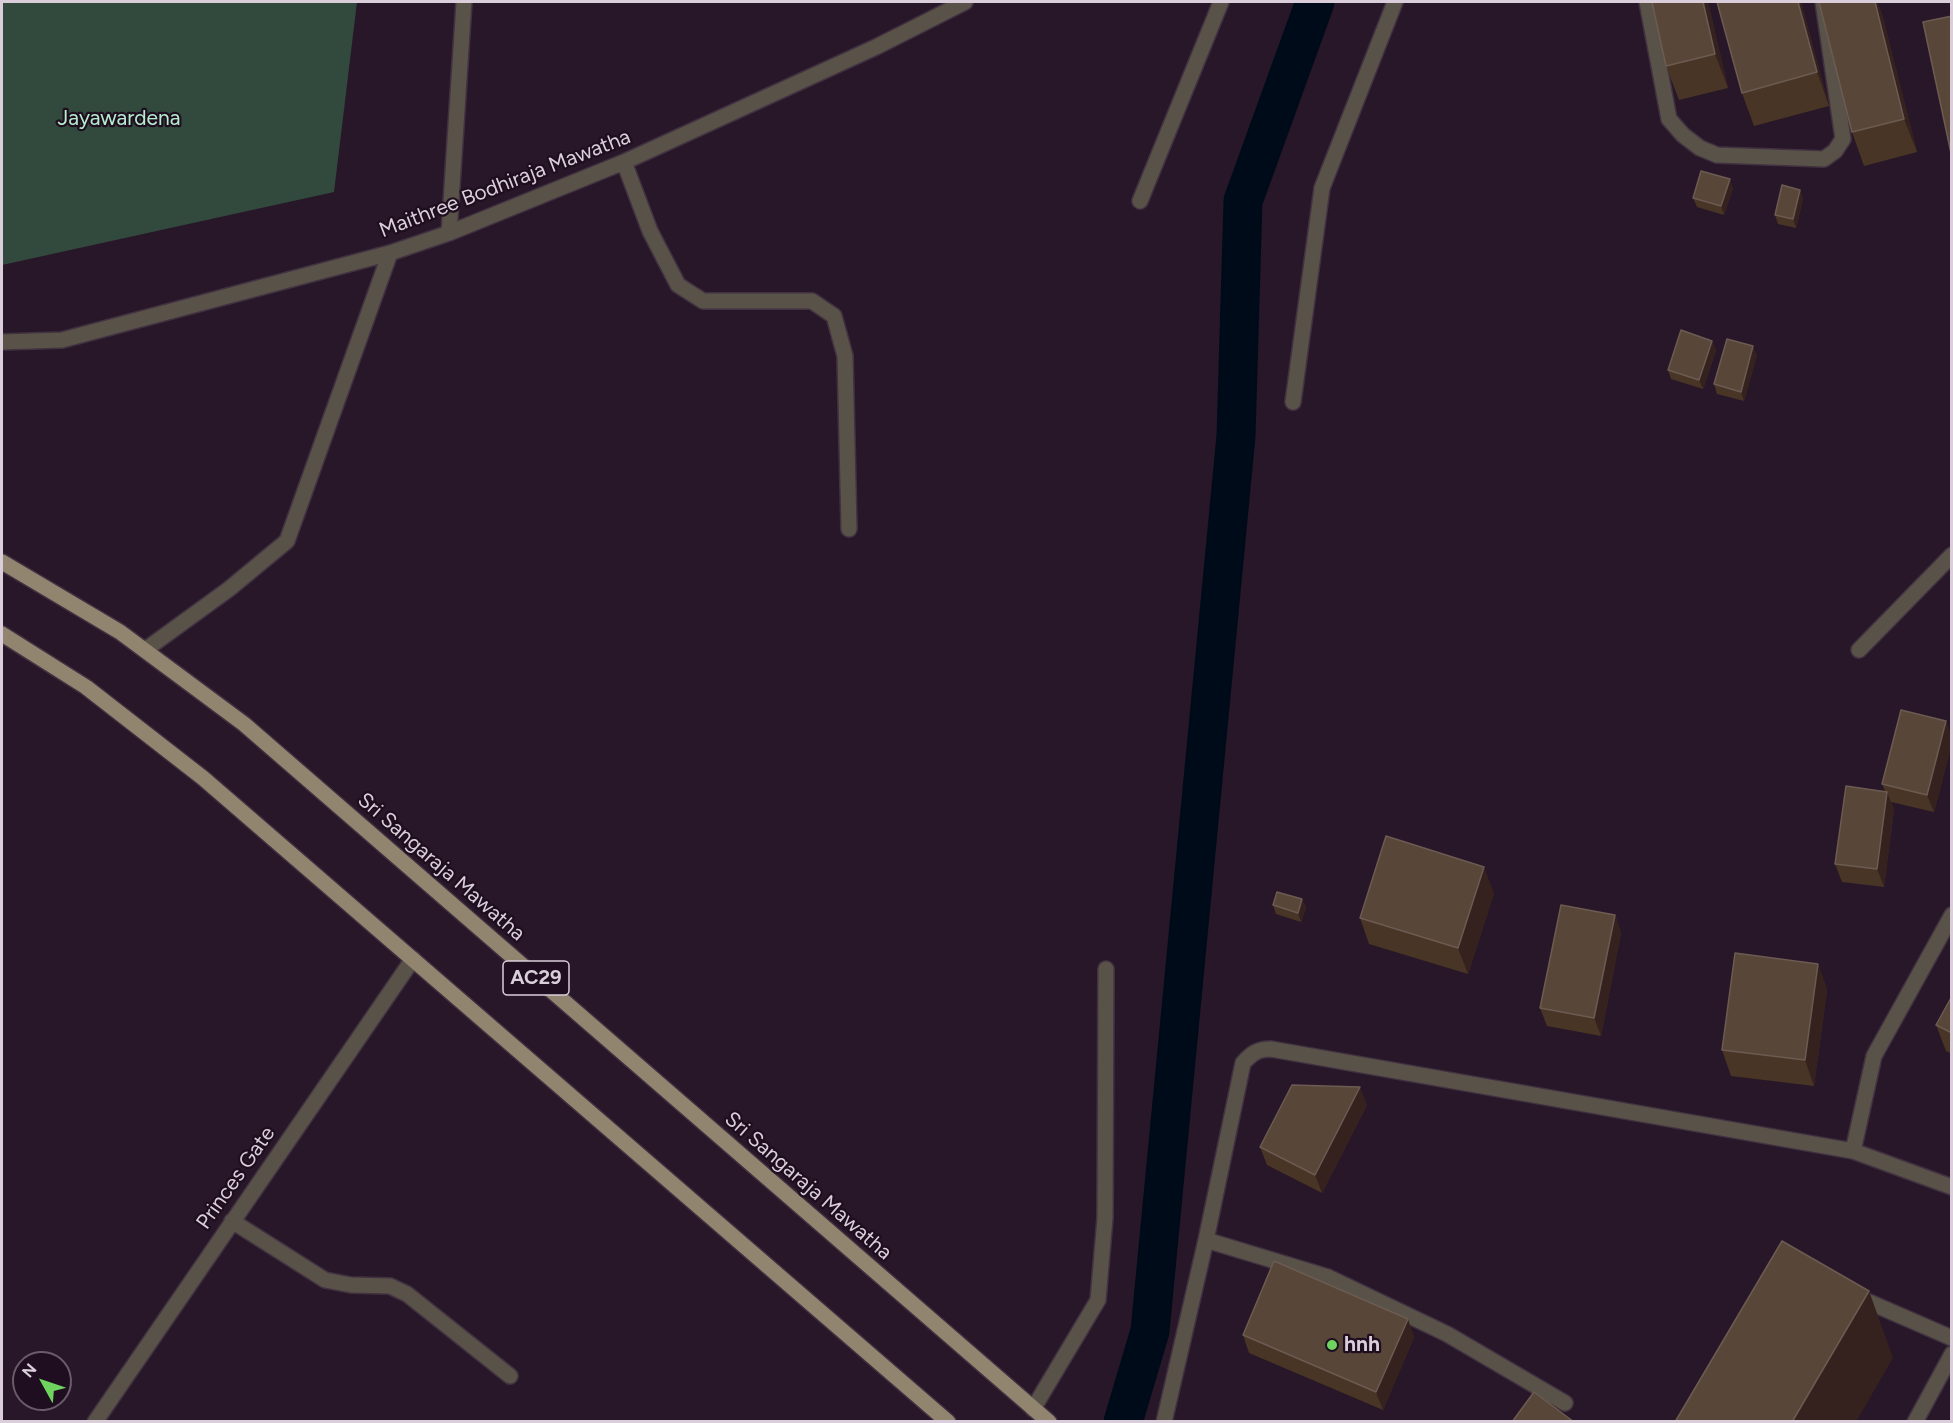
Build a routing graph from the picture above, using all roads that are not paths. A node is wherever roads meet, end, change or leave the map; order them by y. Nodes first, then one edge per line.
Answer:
1 (464, 2) edge
2 (965, 2) edge
3 (1221, 2) edge
4 (1395, 2) edge
5 (1647, 2) edge
6 (1823, 2) edge
7 (624, 162) junction
8 (1140, 201) dead end
9 (449, 233) junction
10 (390, 253) junction
11 (2, 342) edge
12 (1293, 402) dead end
13 (849, 529) dead end
14 (1952, 555) edge
15 (2, 562) edge
16 (2, 634) edge
17 (145, 650) junction
18 (1859, 650) dead end
19 (1952, 915) edge
20 (412, 959) junction
21 (1106, 969) dead end
22 (1853, 1151) junction
23 (1952, 1187) edge
24 (232, 1221) junction
25 (1206, 1240) junction
26 (1836, 1288) edge
27 (1952, 1338) edge
28 (1952, 1353) edge
29 (510, 1376) dead end
30 (1565, 1403) dead end
31 (1033, 1409) junction
32 (95, 1422) edge
33 (948, 1422) edge
34 (1049, 1422) edge
35 (1164, 1422) edge
36 (1915, 1422) edge

1 - 9 street
2 - 7 street, Maithree Bodhiraja Mawatha
3 - 8 street
4 - 12 street
5 - 6 street
7 - 9 street, Maithree Bodhiraja Mawatha
7 - 13 street
9 - 10 street, Maithree Bodhiraja Mawatha
10 - 11 street, Maithree Bodhiraja Mawatha
10 - 17 street
14 - 18 street
15 - 17 main road, Sri Sangaraja Mawatha / AC29
16 - 20 main road
17 - 31 main road, Sri Sangaraja Mawatha / AC29
19 - 22 street
20 - 24 street, Princes Gate
20 - 33 main road
21 - 31 street
22 - 23 street
22 - 25 street
24 - 29 street
24 - 32 street, Princes Gate
25 - 30 street
25 - 35 street
26 - 27 street
28 - 36 street
31 - 34 main road, Sri Sangaraja Mawatha / AC29

